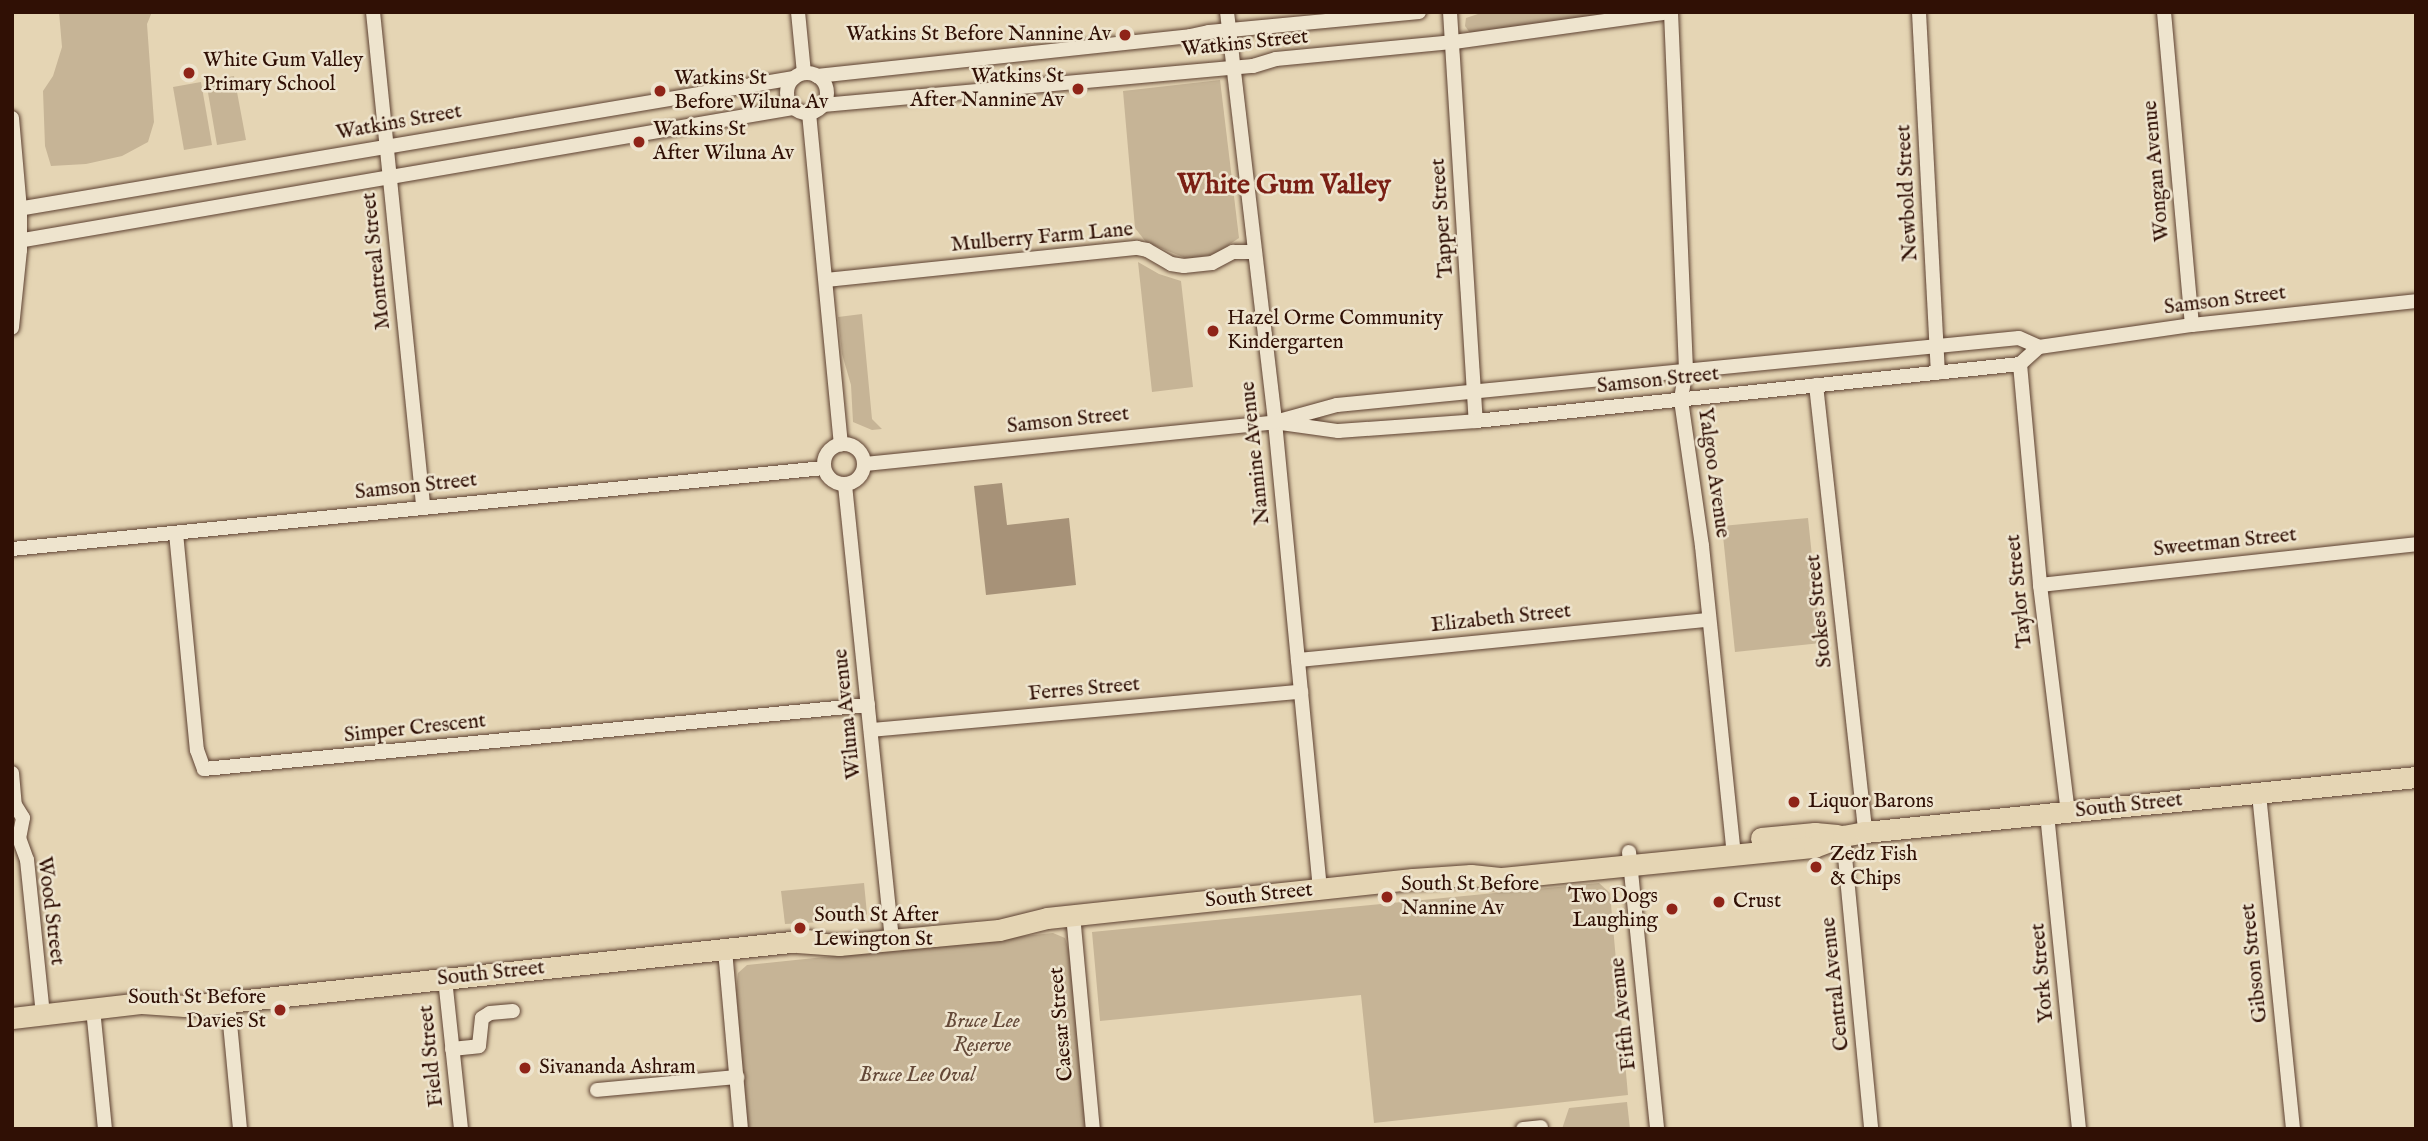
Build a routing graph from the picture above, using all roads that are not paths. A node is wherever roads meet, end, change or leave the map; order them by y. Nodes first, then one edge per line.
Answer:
1 (373, 12) edge
2 (798, 12) edge
3 (1227, 12) edge
4 (1419, 12) edge
5 (1450, 12) edge
6 (1670, 12) edge
7 (1919, 12) edge
8 (2164, 12) edge
9 (1230, 30) junction
10 (1454, 42) junction
11 (1234, 67) junction
12 (805, 76) junction
13 (823, 105) junction
14 (793, 108) junction
15 (809, 113) junction
16 (12, 118) edge
17 (387, 146) junction
18 (389, 177) junction
19 (16, 210) edge
20 (16, 241) edge
21 (1255, 253) junction
22 (825, 280) junction
23 (2416, 301) edge
24 (2192, 325) junction
25 (12, 328) edge
26 (1937, 345) junction
27 (2039, 347) junction
28 (2021, 364) junction
29 (1686, 368) junction
30 (1938, 372) junction
31 (1816, 385) junction
32 (1475, 393) junction
33 (1681, 400) junction
34 (1476, 421) junction
35 (1275, 422) junction
36 (841, 444) junction
37 (865, 464) junction
38 (824, 468) junction
39 (845, 485) junction
40 (423, 506) junction
41 (176, 533) junction
42 (2416, 544) edge
43 (12, 549) edge
44 (2040, 585) junction
45 (1708, 620) junction
46 (1298, 660) junction
47 (1301, 692) junction
48 (868, 705) junction
49 (871, 730) junction
50 (12, 773) edge
51 (2416, 777) edge
52 (2259, 794) junction
53 (2057, 813) junction
54 (1865, 832) junction
55 (1843, 836) junction
56 (1733, 848) junction
57 (1630, 859) junction
58 (1320, 889) junction
59 (1073, 915) junction
60 (891, 934) junction
61 (725, 950) junction
62 (445, 979) junction
63 (228, 1002) junction
64 (513, 1011) dead end
65 (43, 1015) junction
66 (94, 1015) junction
67 (12, 1018) edge
68 (12, 1030) edge
69 (452, 1049) junction
70 (737, 1077) junction
71 (597, 1090) dead end
72 (1541, 1127) dead end
73 (104, 1129) edge
74 (240, 1129) edge
75 (461, 1129) edge
76 (741, 1129) edge
77 (1093, 1129) edge
78 (1523, 1129) edge
79 (1657, 1129) edge
80 (1871, 1129) edge
81 (2079, 1129) edge
82 (2293, 1129) edge

1 - 17 street, Montreal Street
2 - 12 street
3 - 9 street, Nannine Avenue
4 - 9 street, Watkins Street
5 - 10 street, Tapper Street
6 - 10 street, Watkins Street
6 - 29 street, Yalgoo Avenue
7 - 26 street, Newbold Street
8 - 24 street, Wongan Avenue
9 - 11 street, Nannine Avenue
9 - 12 street, Watkins Street
10 - 11 street, Watkins Street
10 - 32 street, Tapper Street
11 - 13 street, Watkins Street
11 - 21 street, Nannine Avenue
12 - 13 street
12 - 14 street
12 - 17 street, Watkins Street
13 - 15 street
14 - 15 street
14 - 18 street
15 - 22 street
16 - 19 street
17 - 18 street, Montreal Street
17 - 19 street, Watkins Street
18 - 20 street
18 - 40 street, Montreal Street
19 - 20 street
20 - 25 street
21 - 22 street, Mulberry Farm Lane
21 - 35 street, Nannine Avenue
22 - 36 street
23 - 24 street, Samson Street
24 - 27 street, Samson Street
26 - 27 street, Samson Street
26 - 29 street, Samson Street
26 - 30 street, Newbold Street
27 - 28 street
28 - 30 street, Samson Street
28 - 44 street, Taylor Street
29 - 32 street, Samson Street
29 - 33 street, Yalgoo Avenue
30 - 31 street, Samson Street
31 - 33 street, Samson Street
31 - 54 street, Stokes Street
32 - 34 street, Tapper Street
32 - 35 street, Samson Street
33 - 34 street, Samson Street
33 - 45 street, Yalgoo Avenue
34 - 35 street, Samson Street
35 - 37 street, Samson Street
35 - 46 street, Nannine Avenue
36 - 37 street
36 - 38 street
37 - 39 street
38 - 39 street
38 - 40 street, Samson Street
39 - 48 street, Wiluna Avenue
40 - 41 street, Samson Street
41 - 43 street, Samson Street
41 - 48 street, Simper Crescent
42 - 44 street, Sweetman Street
44 - 53 street, Taylor Street
45 - 46 street, Elizabeth Street
45 - 56 street, Yalgoo Avenue
46 - 47 street, Nannine Avenue
47 - 49 street, Ferres Street
47 - 58 street, Nannine Avenue
48 - 49 street, Wiluna Avenue
49 - 60 street, Wiluna Avenue
50 - 65 street, Wood Street
51 - 52 main road, South Street
52 - 53 main road, South Street
52 - 82 street, Gibson Street
53 - 54 main road, South Street
53 - 81 street, York Street
54 - 55 main road, South Street
55 - 56 main road, South Street
55 - 80 street, Central Avenue
56 - 57 main road, South Street
57 - 58 main road, South Street
57 - 79 street, Fifth Avenue
58 - 59 main road, South Street
59 - 60 main road, South Street
59 - 77 street, Caesar Street
60 - 61 main road, South Street
61 - 62 main road, South Street
61 - 70 street
62 - 63 main road, South Street
62 - 69 street, Field Street
63 - 66 main road, South Street
63 - 74 street
64 - 69 street
65 - 66 main road, South Street
65 - 67 main road, South Street
66 - 68 main road, South Street
66 - 73 street
69 - 75 street, Field Street
70 - 71 street
70 - 76 street
72 - 78 street

